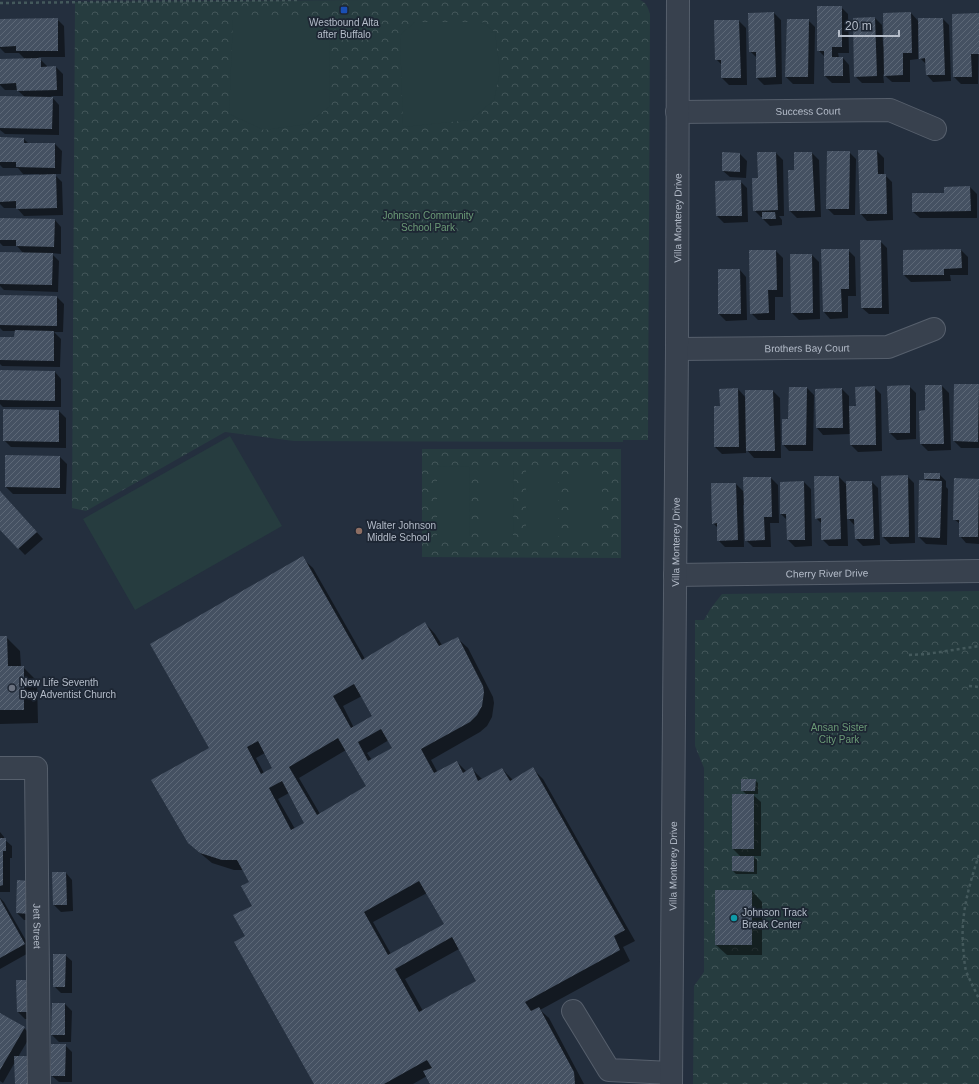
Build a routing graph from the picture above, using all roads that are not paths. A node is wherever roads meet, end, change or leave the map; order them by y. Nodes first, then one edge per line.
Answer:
1 (678, 0) edge
2 (677, 112) junction
3 (935, 129) dead end
4 (934, 329) dead end
5 (677, 349) junction
6 (979, 571) edge
7 (675, 574) junction
8 (0, 768) edge
9 (573, 1011) dead end
10 (671, 1079) edge
11 (39, 1084) edge

1 - 2 street, Villa Monterey Drive
2 - 3 street, Success Court
2 - 5 street, Villa Monterey Drive
4 - 5 street, Brothers Bay Court
5 - 7 street, Villa Monterey Drive
6 - 7 street, Cherry River Drive
7 - 10 street, Villa Monterey Drive
8 - 11 street, Jett Street
9 - 10 street

